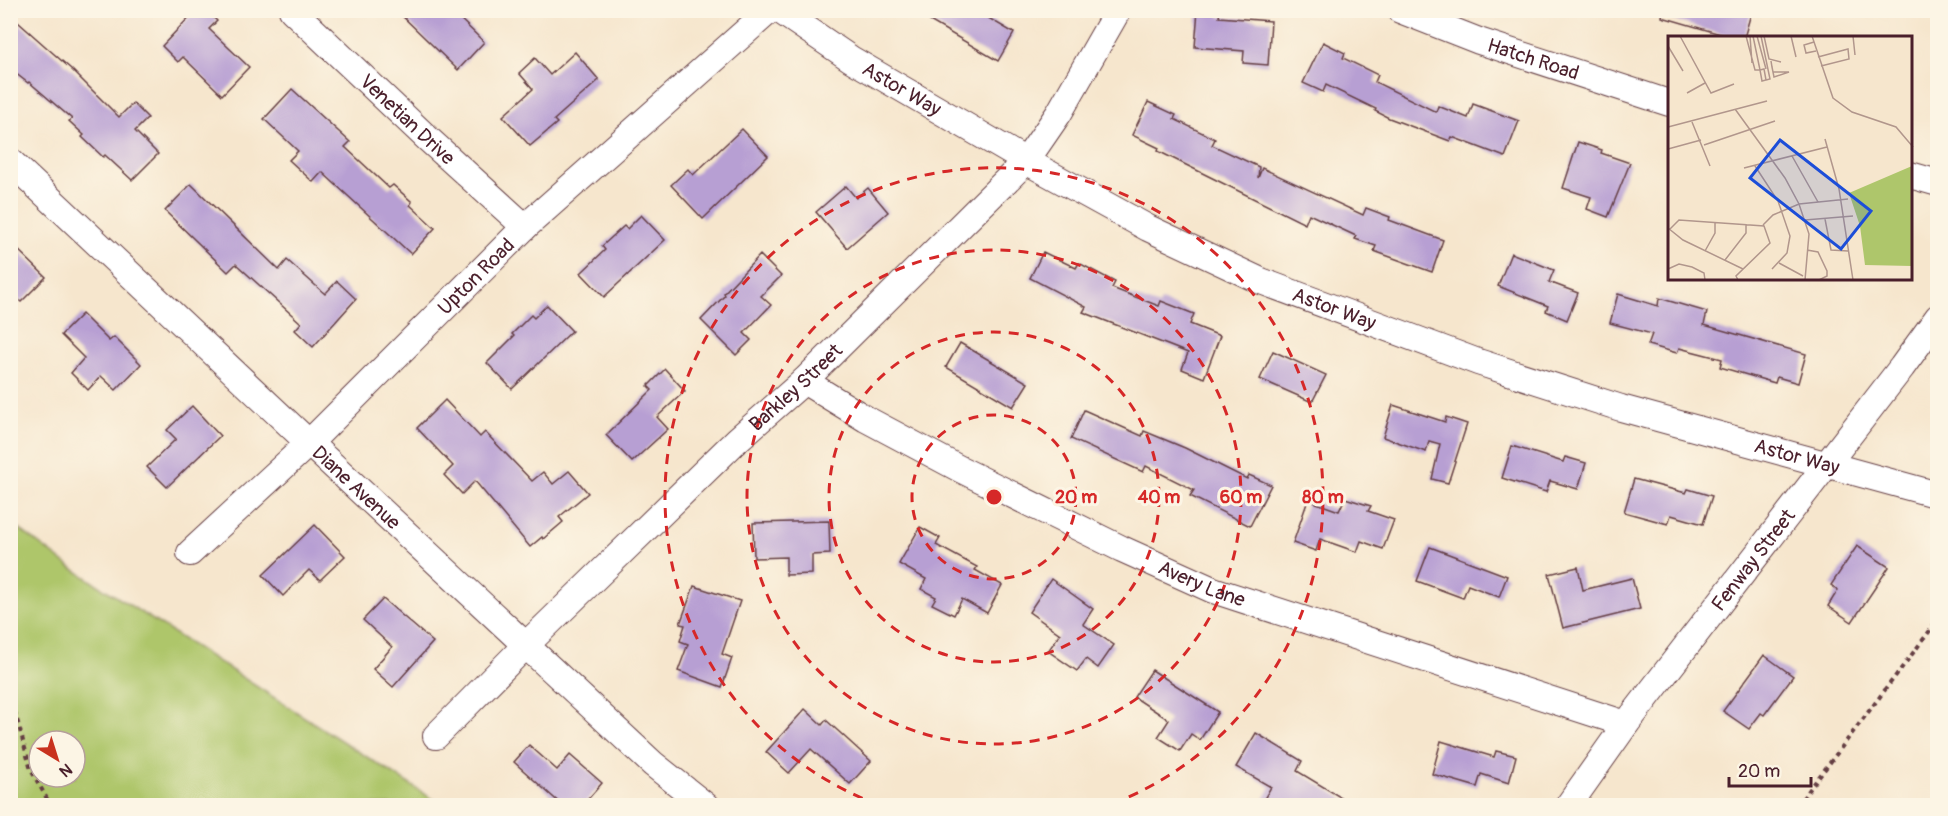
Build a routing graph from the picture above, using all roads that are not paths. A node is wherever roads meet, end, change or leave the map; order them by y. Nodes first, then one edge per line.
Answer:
1 (292, 10) edge
2 (770, 10) edge
3 (779, 10) edge
4 (1118, 10) edge
5 (1400, 10) edge
6 (1668, 103) edge
7 (10, 161) edge
8 (1026, 161) junction
9 (1912, 175) edge
10 (1938, 183) edge
11 (525, 227) junction
12 (1938, 317) edge
13 (804, 381) junction
14 (309, 443) junction
15 (1826, 465) junction
16 (1938, 495) edge
17 (190, 553) dead end
18 (526, 645) junction
19 (1626, 724) junction
20 (436, 736) dead end
21 (706, 806) edge
22 (1568, 806) edge

1 - 11 street, Venetian Drive
2 - 11 street, Upton Road
3 - 8 street, Astor Way
4 - 8 street, Barkley Street
5 - 6 street, Hatch Road
7 - 14 street, Diane Avenue
8 - 13 street, Barkley Street
8 - 15 street, Astor Way
9 - 10 street
11 - 14 street, Upton Road
12 - 15 street, Fenway Street
13 - 18 street, Barkley Street
13 - 19 street, Avery Lane
14 - 17 street, Upton Road
14 - 18 street, Diane Avenue
15 - 16 street, Astor Way
15 - 19 street, Fenway Street
18 - 20 street, Barkley Street
18 - 21 street, Diane Avenue
19 - 22 street, Fenway Street

